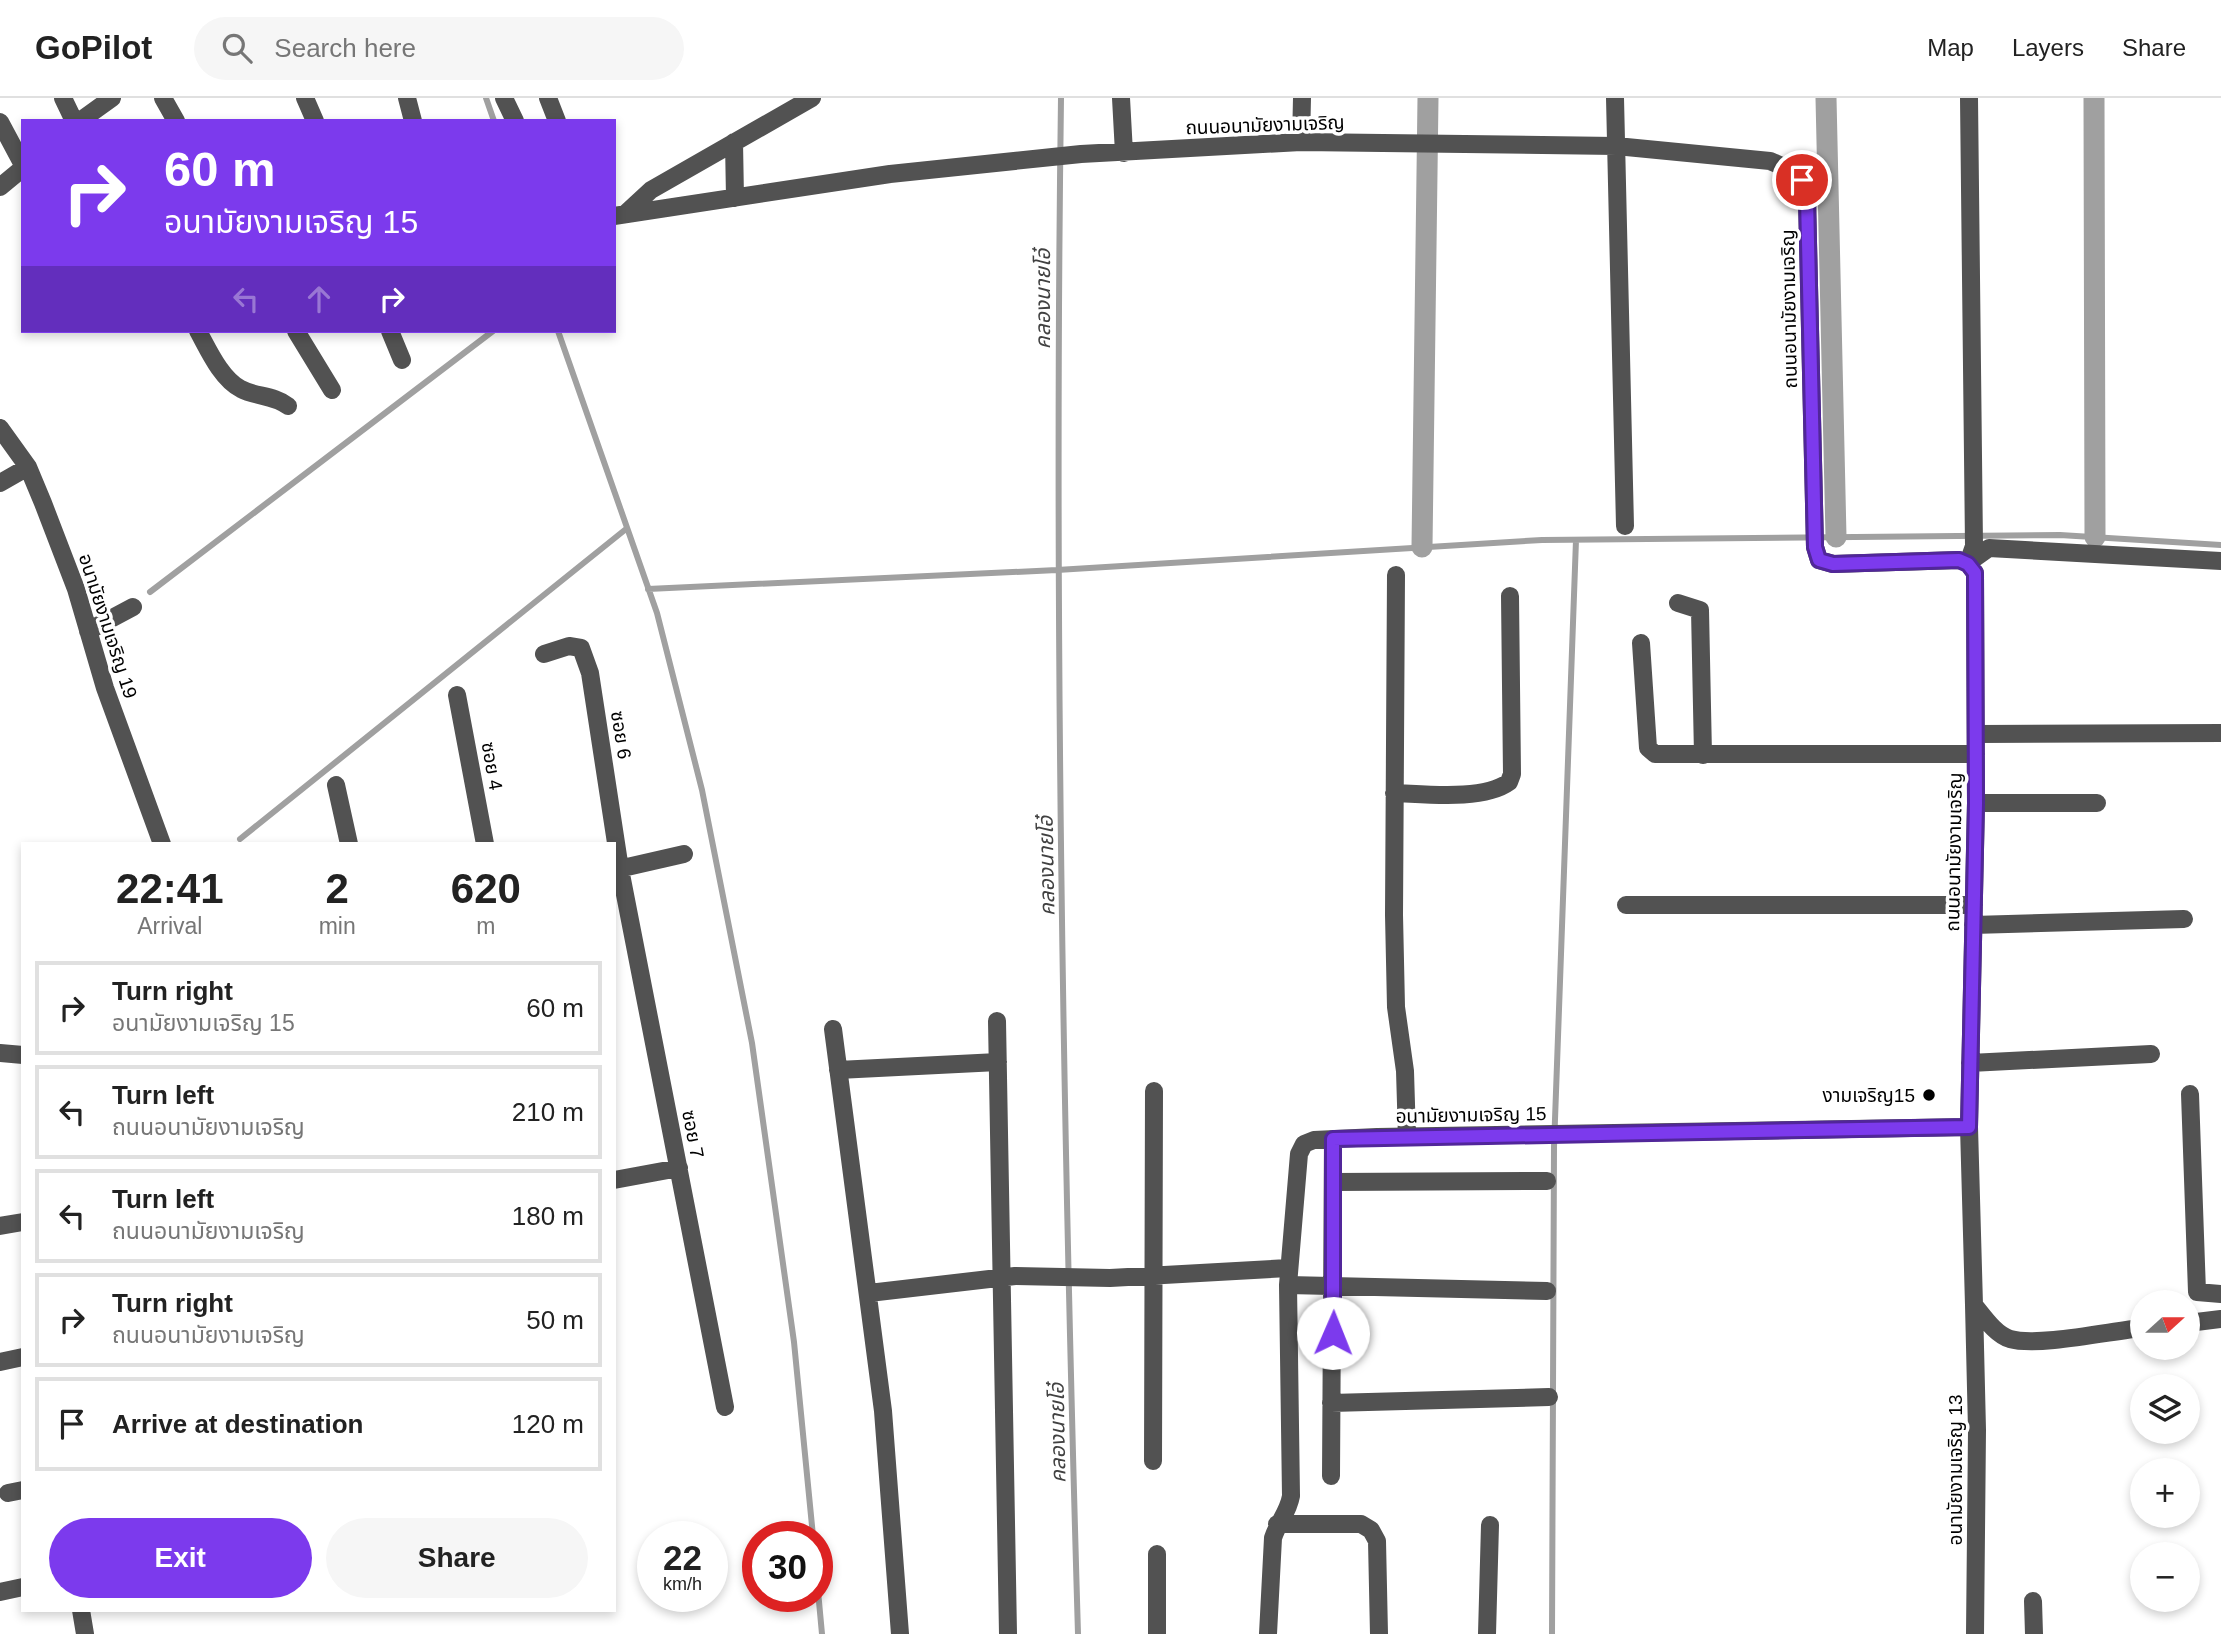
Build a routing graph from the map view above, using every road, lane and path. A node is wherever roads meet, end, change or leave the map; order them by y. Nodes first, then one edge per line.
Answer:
1 (63, 98) edge
2 (112, 98) edge
3 (163, 98) edge
4 (305, 98) edge
5 (407, 98) edge
6 (504, 98) edge
7 (548, 98) edge
8 (812, 98) edge
9 (1121, 98) edge
10 (1301, 98) edge
11 (1615, 98) edge
12 (1969, 98) edge
13 (73, 119) edge
14 (82, 119) edge
15 (175, 119) edge
16 (314, 119) edge
17 (412, 119) edge
18 (514, 119) edge
19 (556, 119) edge
20 (0, 122) edge
21 (734, 142) junction
22 (1301, 142) junction
23 (1616, 146) junction
24 (1124, 153) junction
25 (11, 172) edge
26 (736, 198) junction
27 (620, 215) edge
28 (199, 333) edge
29 (297, 333) edge
30 (391, 333) edge
31 (402, 360) dead end
32 (332, 390) dead end
33 (288, 406) dead end
34 (0, 428) edge
35 (28, 467) junction
36 (0, 483) edge
37 (1625, 526) dead end
38 (2221, 561) edge
39 (1968, 564) junction
40 (1396, 575) dead end
41 (1510, 596) dead end
42 (1678, 603) dead end
43 (133, 607) dead end
44 (88, 631) junction
45 (1641, 643) dead end
46 (544, 654) dead end
47 (457, 695) dead end
48 (2221, 733) edge
49 (1977, 734) junction
50 (1976, 754) junction
51 (1703, 755) junction
52 (337, 785) dead end
53 (1394, 793) junction
54 (1976, 803) junction
55 (2097, 803) dead end
56 (161, 842) edge
57 (349, 842) edge
58 (485, 842) edge
59 (613, 842) edge
60 (684, 854) dead end
61 (617, 869) edge
62 (1626, 905) dead end
63 (1974, 905) junction
64 (2184, 919) dead end
65 (1973, 925) junction
66 (997, 1021) dead end
67 (833, 1029) dead end
68 (0, 1053) edge
69 (2151, 1054) dead end
70 (21, 1055) edge
71 (998, 1062) junction
72 (1970, 1063) junction
73 (838, 1070) junction
74 (1154, 1091) dead end
75 (2190, 1094) dead end
76 (1969, 1127) junction
77 (1407, 1137) junction
78 (1333, 1139) junction
79 (678, 1168) junction
80 (616, 1180) edge
81 (1547, 1181) dead end
82 (1332, 1182) junction
83 (21, 1222) edge
84 (0, 1226) edge
85 (1154, 1276) junction
86 (1002, 1277) junction
87 (1288, 1277) junction
88 (1334, 1287) junction
89 (1547, 1291) dead end
90 (869, 1293) junction
91 (2221, 1294) edge
92 (1974, 1305) junction
93 (2221, 1319) edge
94 (2200, 1322) edge
95 (2130, 1329) edge
96 (21, 1357) edge
97 (0, 1362) edge
98 (1549, 1397) dead end
99 (1331, 1404) junction
100 (725, 1407) dead end
101 (1153, 1461) dead end
102 (1331, 1476) dead end
103 (1277, 1524) junction
104 (1490, 1525) dead end
105 (1157, 1554) dead end
106 (21, 1587) edge
107 (0, 1592) edge
108 (2033, 1601) dead end
109 (81, 1612) edge
110 (85, 1634) edge
111 (900, 1634) edge
112 (1008, 1634) edge
113 (1157, 1634) edge
114 (1268, 1634) edge
115 (1379, 1634) edge
116 (1487, 1634) edge
117 (1975, 1634) edge
118 (2034, 1634) edge

1 - 13 street
2 - 14 street
3 - 15 street
4 - 16 street
5 - 17 street
6 - 18 street
7 - 19 street
8 - 21 street
9 - 24 street
10 - 22 street
11 - 23 street
12 - 39 street
20 - 25 street
21 - 26 street
21 - 27 street
22 - 23 street, ถนนอนามัยงามเจริญ
22 - 24 street, ถนนอนามัยงามเจริญ
23 - 37 street
23 - 39 street, ถนนอนามัยงามเจริญ
24 - 26 street, ถนนอนามัยงามเจริญ
26 - 27 street, ถนนอนามัยงามเจริญ
28 - 33 street
29 - 32 street
30 - 31 street
34 - 35 street, อนามัยงามเจริญ 19
35 - 36 street
35 - 44 street, อนามัยงามเจริญ 19
38 - 39 street
39 - 49 street, ถนนอนามัยงามเจริญ
40 - 53 street
41 - 53 street
42 - 51 street
43 - 44 street
44 - 56 street, อนามัยงามเจริญ 19
45 - 51 street
46 - 59 street, ซอย 6
47 - 58 street, ซอย 4
48 - 49 street
49 - 50 street, ถนนอนามัยงามเจริญ
50 - 51 street
50 - 54 street, ถนนอนามัยงามเจริญ
52 - 57 street
53 - 77 street
54 - 55 street
54 - 63 street, ถนนอนามัยงามเจริญ
60 - 61 street
61 - 79 street, ซอย 7
62 - 63 street
63 - 65 street, ถนนอนามัยงามเจริญ
64 - 65 street
65 - 72 street, ถนนอนามัยงามเจริญ
66 - 71 street
67 - 73 street
68 - 70 street
69 - 72 street
71 - 73 street
71 - 86 street
72 - 76 street, ถนนอนามัยงามเจริญ
73 - 90 street
74 - 85 street
75 - 91 street
76 - 77 street, อนามัยงามเจริญ 15
76 - 92 street, ถนนอนามัยงามเจริญ
77 - 78 street, อนามัยงามเจริญ 15
78 - 82 street
78 - 87 street, อนามัยงามเจริญ 15
79 - 80 street
79 - 100 street, ซอย 7
81 - 82 street
82 - 88 street
83 - 84 street
85 - 86 street
85 - 87 street
85 - 101 street
86 - 90 street
86 - 112 street
87 - 88 street
87 - 103 street, อนามัยงามเจริญ 15
88 - 89 street
88 - 99 street
90 - 111 street
92 - 95 street
92 - 117 street, อนามัยงามเจริญ 13
93 - 94 street
96 - 97 street
98 - 99 street
99 - 102 street
103 - 114 street, อนามัยงามเจริญ 15
103 - 115 street
104 - 116 street
105 - 113 street
106 - 107 street
108 - 118 street
109 - 110 street

